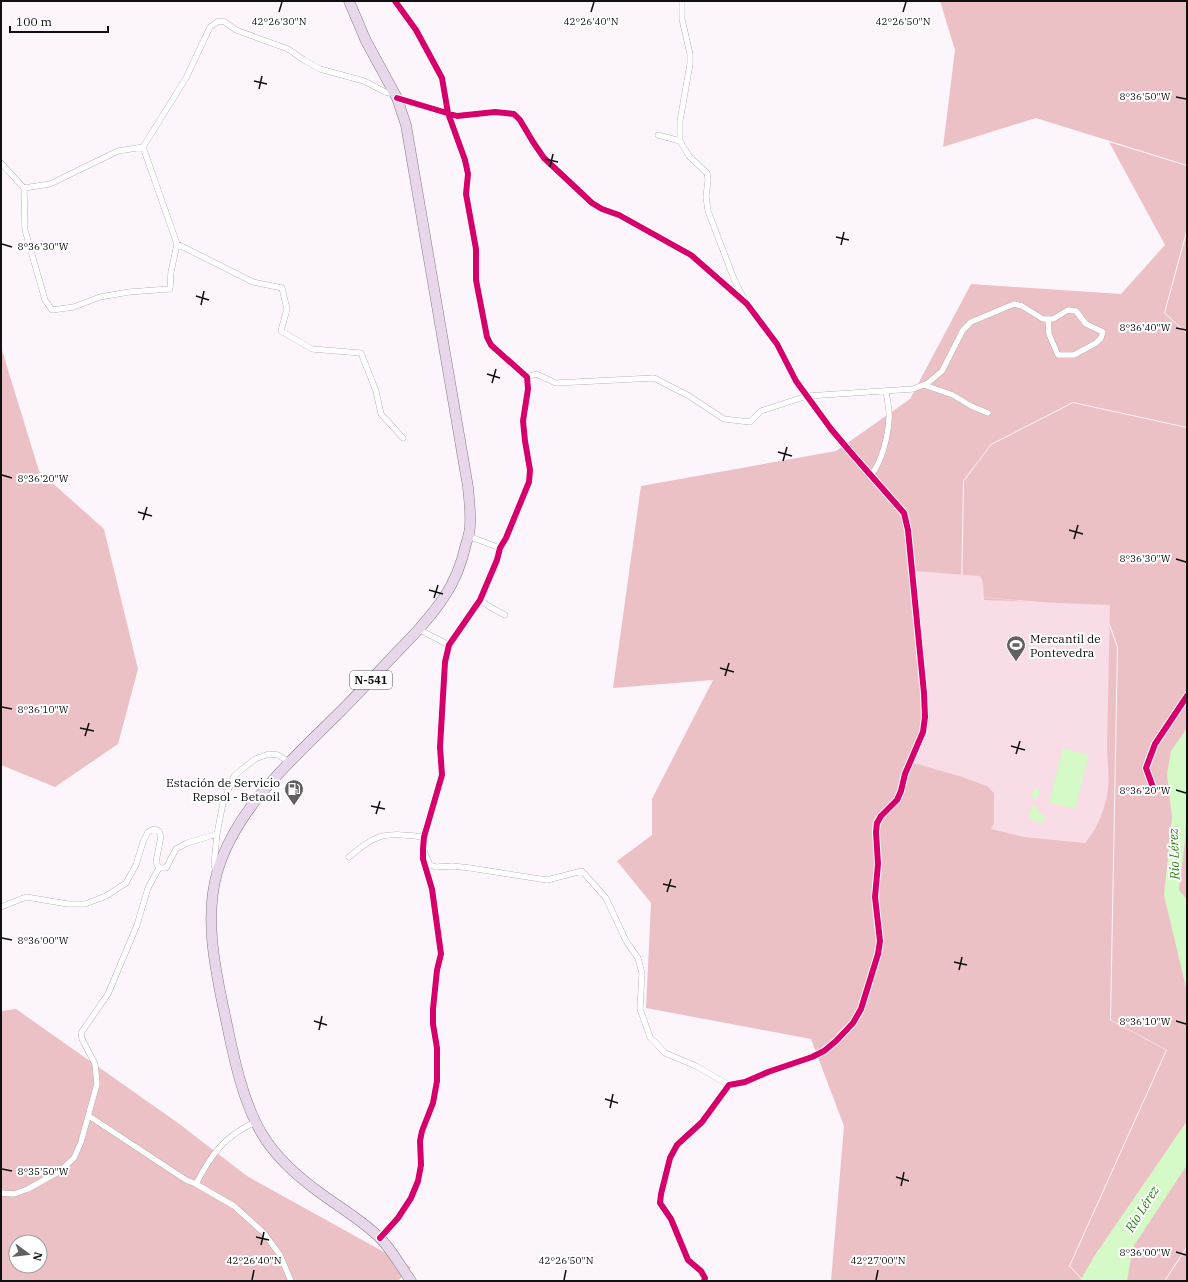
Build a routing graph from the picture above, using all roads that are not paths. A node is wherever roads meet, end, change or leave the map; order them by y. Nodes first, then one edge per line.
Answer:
1 (349, 1) edge
2 (395, 1) edge
3 (682, 1) edge
4 (396, 96) junction
5 (448, 113) junction
6 (658, 135) dead end
7 (680, 141) junction
8 (143, 147) junction
9 (1, 163) edge
10 (24, 188) junction
11 (177, 244) junction
12 (747, 304) junction
13 (1048, 319) junction
14 (527, 377) junction
15 (924, 385) junction
16 (886, 391) junction
17 (807, 396) junction
18 (988, 413) dead end
19 (403, 438) dead end
20 (871, 475) junction
21 (468, 536) junction
22 (500, 548) junction
23 (480, 600) junction
24 (505, 615) dead end
25 (418, 629) junction
26 (449, 645) junction
27 (289, 762) junction
28 (217, 834) junction
29 (424, 837) junction
30 (423, 849) junction
31 (349, 857) dead end
32 (159, 868) junction
33 (216, 874) junction
34 (1, 907) edge
35 (729, 1085) junction
36 (89, 1116) junction
37 (255, 1122) junction
38 (196, 1184) junction
39 (1, 1193) edge
40 (380, 1238) junction
41 (407, 1280) edge
42 (291, 1281) edge
43 (704, 1281) edge

1 - 4 highway, N-541
2 - 5 street
3 - 7 street
4 - 5 street
4 - 8 street
4 - 21 highway, N-541
5 - 12 street
5 - 14 street
6 - 7 street
7 - 12 street
8 - 10 street
8 - 11 street
9 - 10 street
10 - 11 street
11 - 19 street
12 - 17 street
13 - 13 street
13 - 15 street
14 - 17 street
14 - 22 street
15 - 16 street
15 - 18 street
16 - 17 street
16 - 20 street
17 - 20 street
20 - 35 street
21 - 22 street
21 - 25 highway, N-541
22 - 23 street
23 - 24 street
23 - 26 street
25 - 26 street
25 - 27 highway, N-541
26 - 29 street
27 - 28 street
27 - 33 highway, N-541
28 - 32 street
28 - 33 street
29 - 30 street
29 - 31 street
30 - 35 street
30 - 40 street
32 - 34 street
32 - 36 street
33 - 37 highway, N-541
35 - 43 street
36 - 38 street
36 - 39 street
37 - 38 street
37 - 40 highway, N-541
38 - 42 street
40 - 41 highway, N-541

